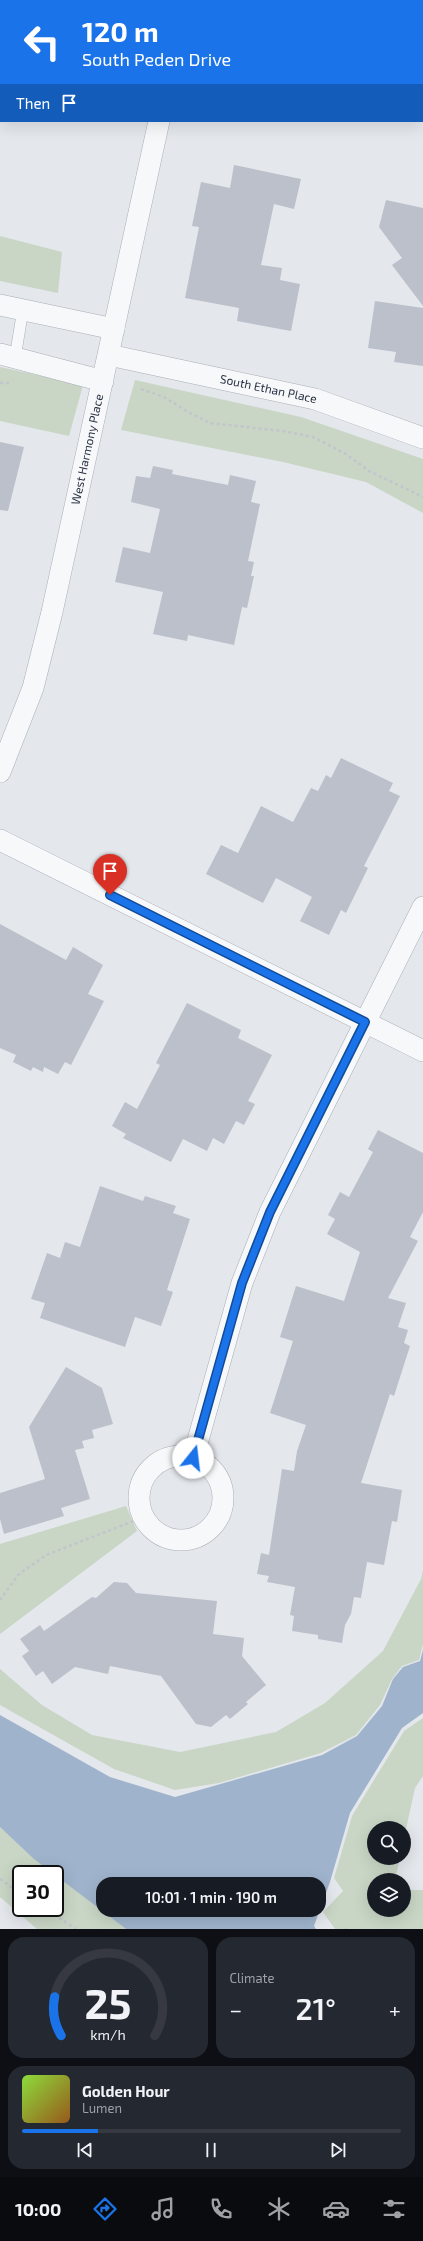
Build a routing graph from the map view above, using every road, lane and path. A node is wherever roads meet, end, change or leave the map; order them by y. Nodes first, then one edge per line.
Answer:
1 (159, 122) edge
2 (0, 305) edge
3 (23, 309) junction
4 (114, 329) junction
5 (109, 355) junction
6 (8, 356) edge
7 (103, 381) junction
8 (423, 438) edge
9 (423, 497) edge
10 (0, 772) edge
11 (0, 840) edge
12 (423, 907) edge
13 (365, 1022) junction
14 (423, 1051) edge
15 (193, 1458) junction
16 (144, 1517) junction
17 (0, 1600) edge
18 (0, 1879) edge
19 (12, 1888) edge
20 (58, 1917) edge
21 (76, 1929) edge

1 - 4 street, West Harmony Place
2 - 3 street
3 - 4 street
3 - 6 lane
4 - 5 street, West Harmony Place
5 - 7 street, West Harmony Place
5 - 8 street, South Ethan Place
6 - 7 street
7 - 9 path
7 - 10 street, West Harmony Place
11 - 13 street
12 - 13 street
13 - 14 street
13 - 15 street
15 - 16 street
15 - 16 street
16 - 17 path
18 - 19 path
20 - 21 path

